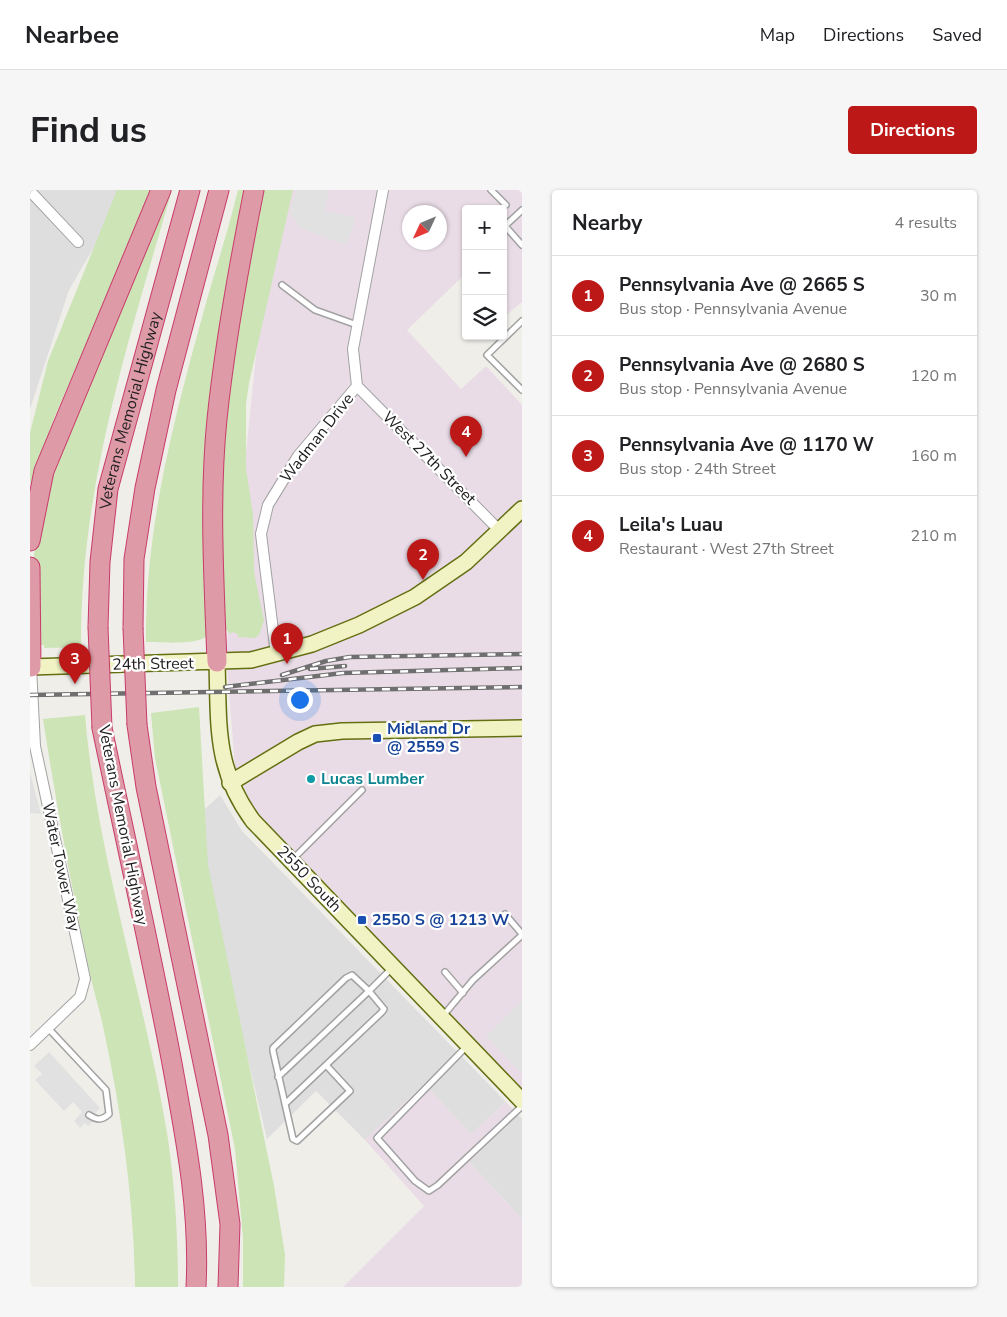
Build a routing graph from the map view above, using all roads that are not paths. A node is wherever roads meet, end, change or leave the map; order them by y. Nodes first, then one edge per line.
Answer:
1 (30, 190) edge
2 (161, 190) edge
3 (190, 190) edge
4 (219, 190) edge
5 (254, 190) edge
6 (383, 190) edge
7 (491, 190) edge
8 (506, 205) dead end
9 (522, 210) edge
10 (78, 242) dead end
11 (522, 245) edge
12 (282, 285) dead end
13 (522, 321) edge
14 (358, 325) junction
15 (357, 386) junction
16 (522, 390) edge
17 (522, 509) edge
18 (500, 531) junction
19 (30, 541) edge
20 (30, 567) edge
21 (276, 654) junction
22 (217, 662) junction
23 (30, 667) edge
24 (522, 728) edge
25 (230, 783) junction
26 (362, 790) dead end
27 (291, 861) junction
28 (505, 914) dead end
29 (522, 934) edge
30 (393, 967) junction
31 (445, 972) dead end
32 (368, 991) junction
33 (463, 993) junction
34 (441, 1017) junction
35 (48, 1028) junction
36 (30, 1045) edge
37 (468, 1045) junction
38 (326, 1065) junction
39 (278, 1076) junction
40 (522, 1101) edge
41 (285, 1104) junction
42 (522, 1106) edge
43 (89, 1115) dead end
44 (196, 1287) edge
45 (228, 1287) edge

1 - 10 street
2 - 19 highway
3 - 44 highway, Veterans Memorial Highway, bridge
4 - 45 highway, Veterans Memorial Highway, bridge
5 - 22 highway
6 - 14 street, Wadman Drive
7 - 8 lane
9 - 11 lane
12 - 14 lane
13 - 16 lane
14 - 15 street, Wadman Drive
15 - 18 street, West 27th Street
15 - 21 street, Wadman Drive
17 - 18 main road, 24th Street
18 - 21 main road, 24th Street
20 - 23 highway
21 - 22 main road, 24th Street
22 - 23 main road, 24th Street
22 - 25 main road, 2550 South
23 - 35 street, Water Tower Way
24 - 25 main road
25 - 27 main road, 2550 South
26 - 27 lane
27 - 30 main road, 2550 South
28 - 29 lane
29 - 33 lane
30 - 32 lane
30 - 34 main road, 2550 South
31 - 33 lane
32 - 38 lane
32 - 39 lane
32 - 39 lane
33 - 34 lane
34 - 37 main road, 2550 South
35 - 36 street, Water Tower Way
35 - 43 lane
37 - 40 main road, 2550 South
37 - 42 lane
38 - 41 lane
38 - 41 lane
39 - 41 lane

